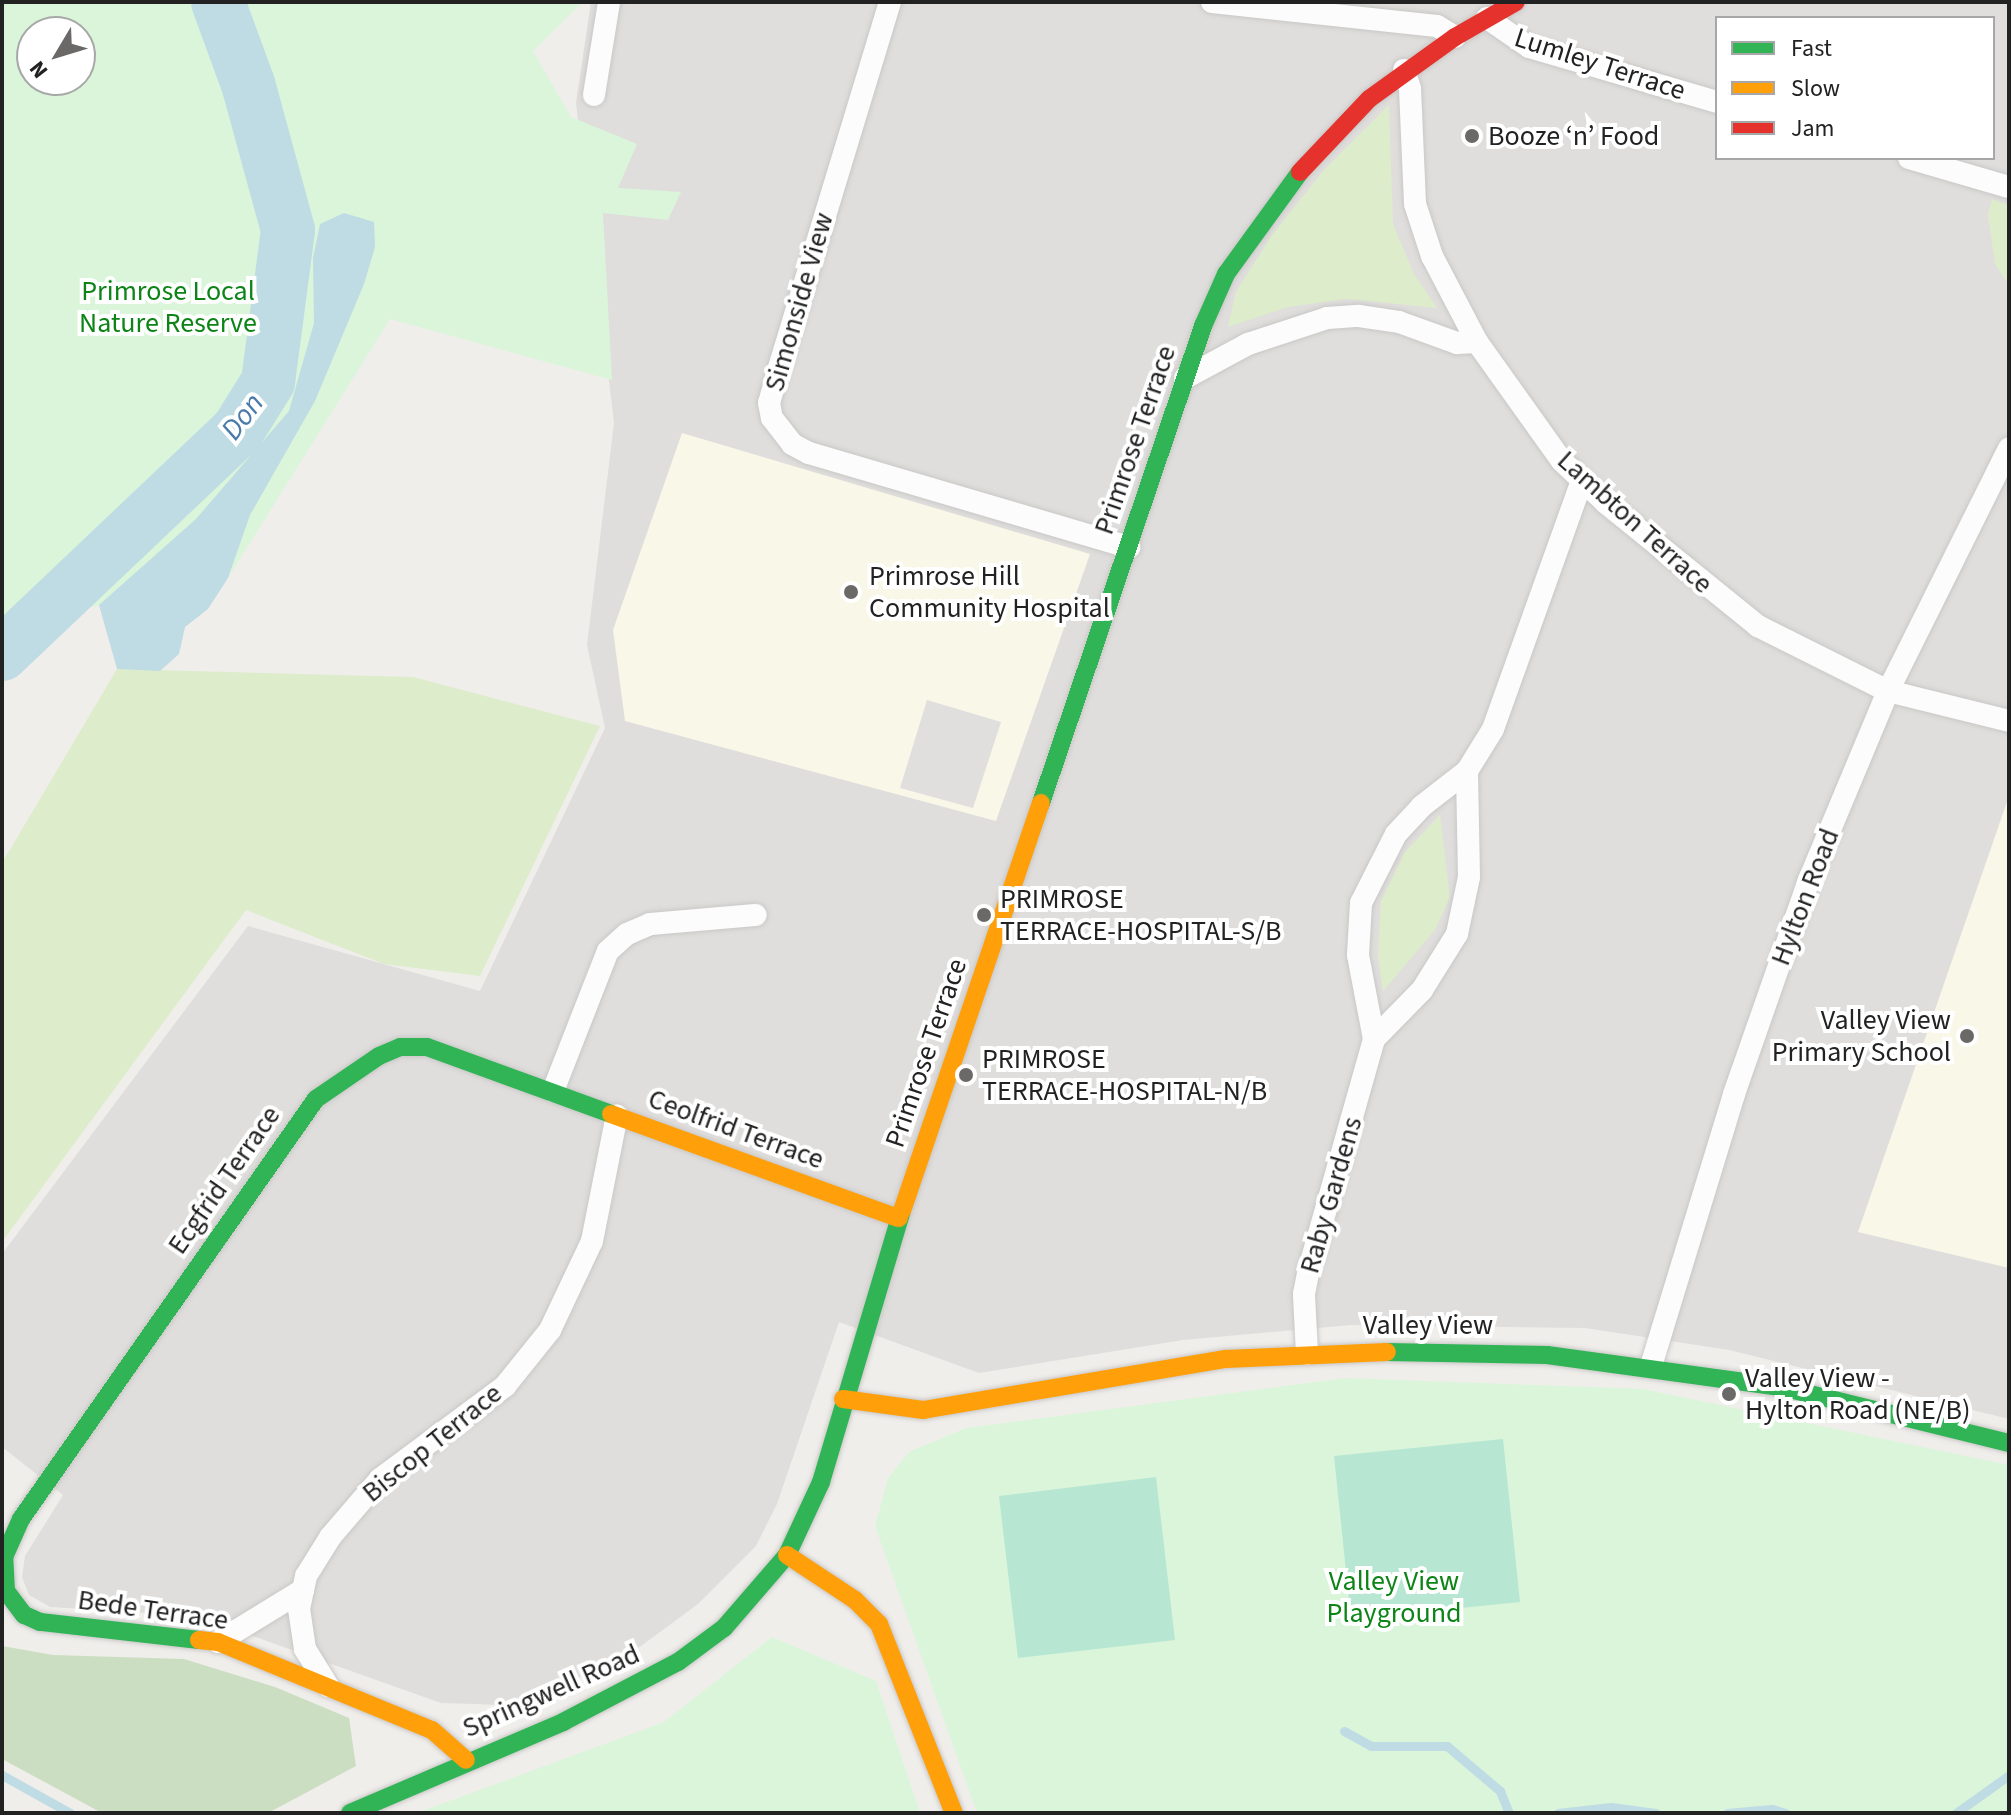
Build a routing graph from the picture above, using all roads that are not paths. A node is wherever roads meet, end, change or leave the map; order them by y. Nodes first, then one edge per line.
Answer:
1 (609, 2) edge
2 (890, 2) edge
3 (1212, 2) edge
4 (1516, 2) edge
5 (1487, 18) junction
6 (1455, 37) junction
7 (1404, 70) junction
8 (594, 95) dead end
9 (1715, 101) edge
10 (1916, 160) edge
11 (2009, 187) edge
12 (1477, 342) junction
13 (1185, 378) junction
14 (2009, 448) edge
15 (1582, 480) junction
16 (1129, 547) junction
17 (1888, 691) junction
18 (2009, 721) edge
19 (1467, 771) junction
20 (756, 915) dead end
21 (1374, 1039) junction
22 (553, 1091) junction
23 (617, 1115) junction
24 (897, 1226) junction
25 (1307, 1354) junction
26 (1651, 1366) junction
27 (843, 1399) junction
28 (2009, 1443) edge
29 (29, 1507) joint
30 (787, 1555) junction
31 (303, 1590) junction
32 (218, 1642) junction
33 (328, 1686) junction
34 (466, 1760) junction
35 (350, 1813) edge
36 (954, 1813) edge

1 - 8 street
2 - 16 street, Simonside View
3 - 6 street
4 - 5 street, Primrose Terrace
5 - 6 street, Primrose Terrace
5 - 9 street, Lumley Terrace
6 - 7 street, Primrose Terrace
7 - 12 street, Lambton Terrace
7 - 13 street, Primrose Terrace
10 - 11 street
12 - 13 street
12 - 15 street, Lambton Terrace
13 - 16 street, Primrose Terrace
14 - 17 street, Hylton Road
15 - 17 street, Lambton Terrace
15 - 19 street, Raby Gardens
16 - 24 street, Primrose Terrace
17 - 18 street, Lambton Terrace
17 - 26 street, Hylton Road
19 - 21 street, Raby Gardens
19 - 21 street, Raby Gardens
20 - 22 street
21 - 25 street, Raby Gardens
22 - 23 street, Ceolfrid Terrace
22 - 29 street, Ecgfrid Terrace
23 - 24 street, Ceolfrid Terrace
23 - 31 street, Biscop Terrace
24 - 27 street, Primrose Terrace
25 - 26 street, Valley View
25 - 27 street, Valley View
26 - 28 street, Valley View
27 - 30 street, Springwell Road
29 - 32 street, Bede Terrace
30 - 34 street, Springwell Road
30 - 36 street
31 - 32 street
31 - 33 street, Biscop Terrace
32 - 33 street, Bede Terrace
33 - 34 street, Bede Terrace
34 - 35 street, Springwell Road

